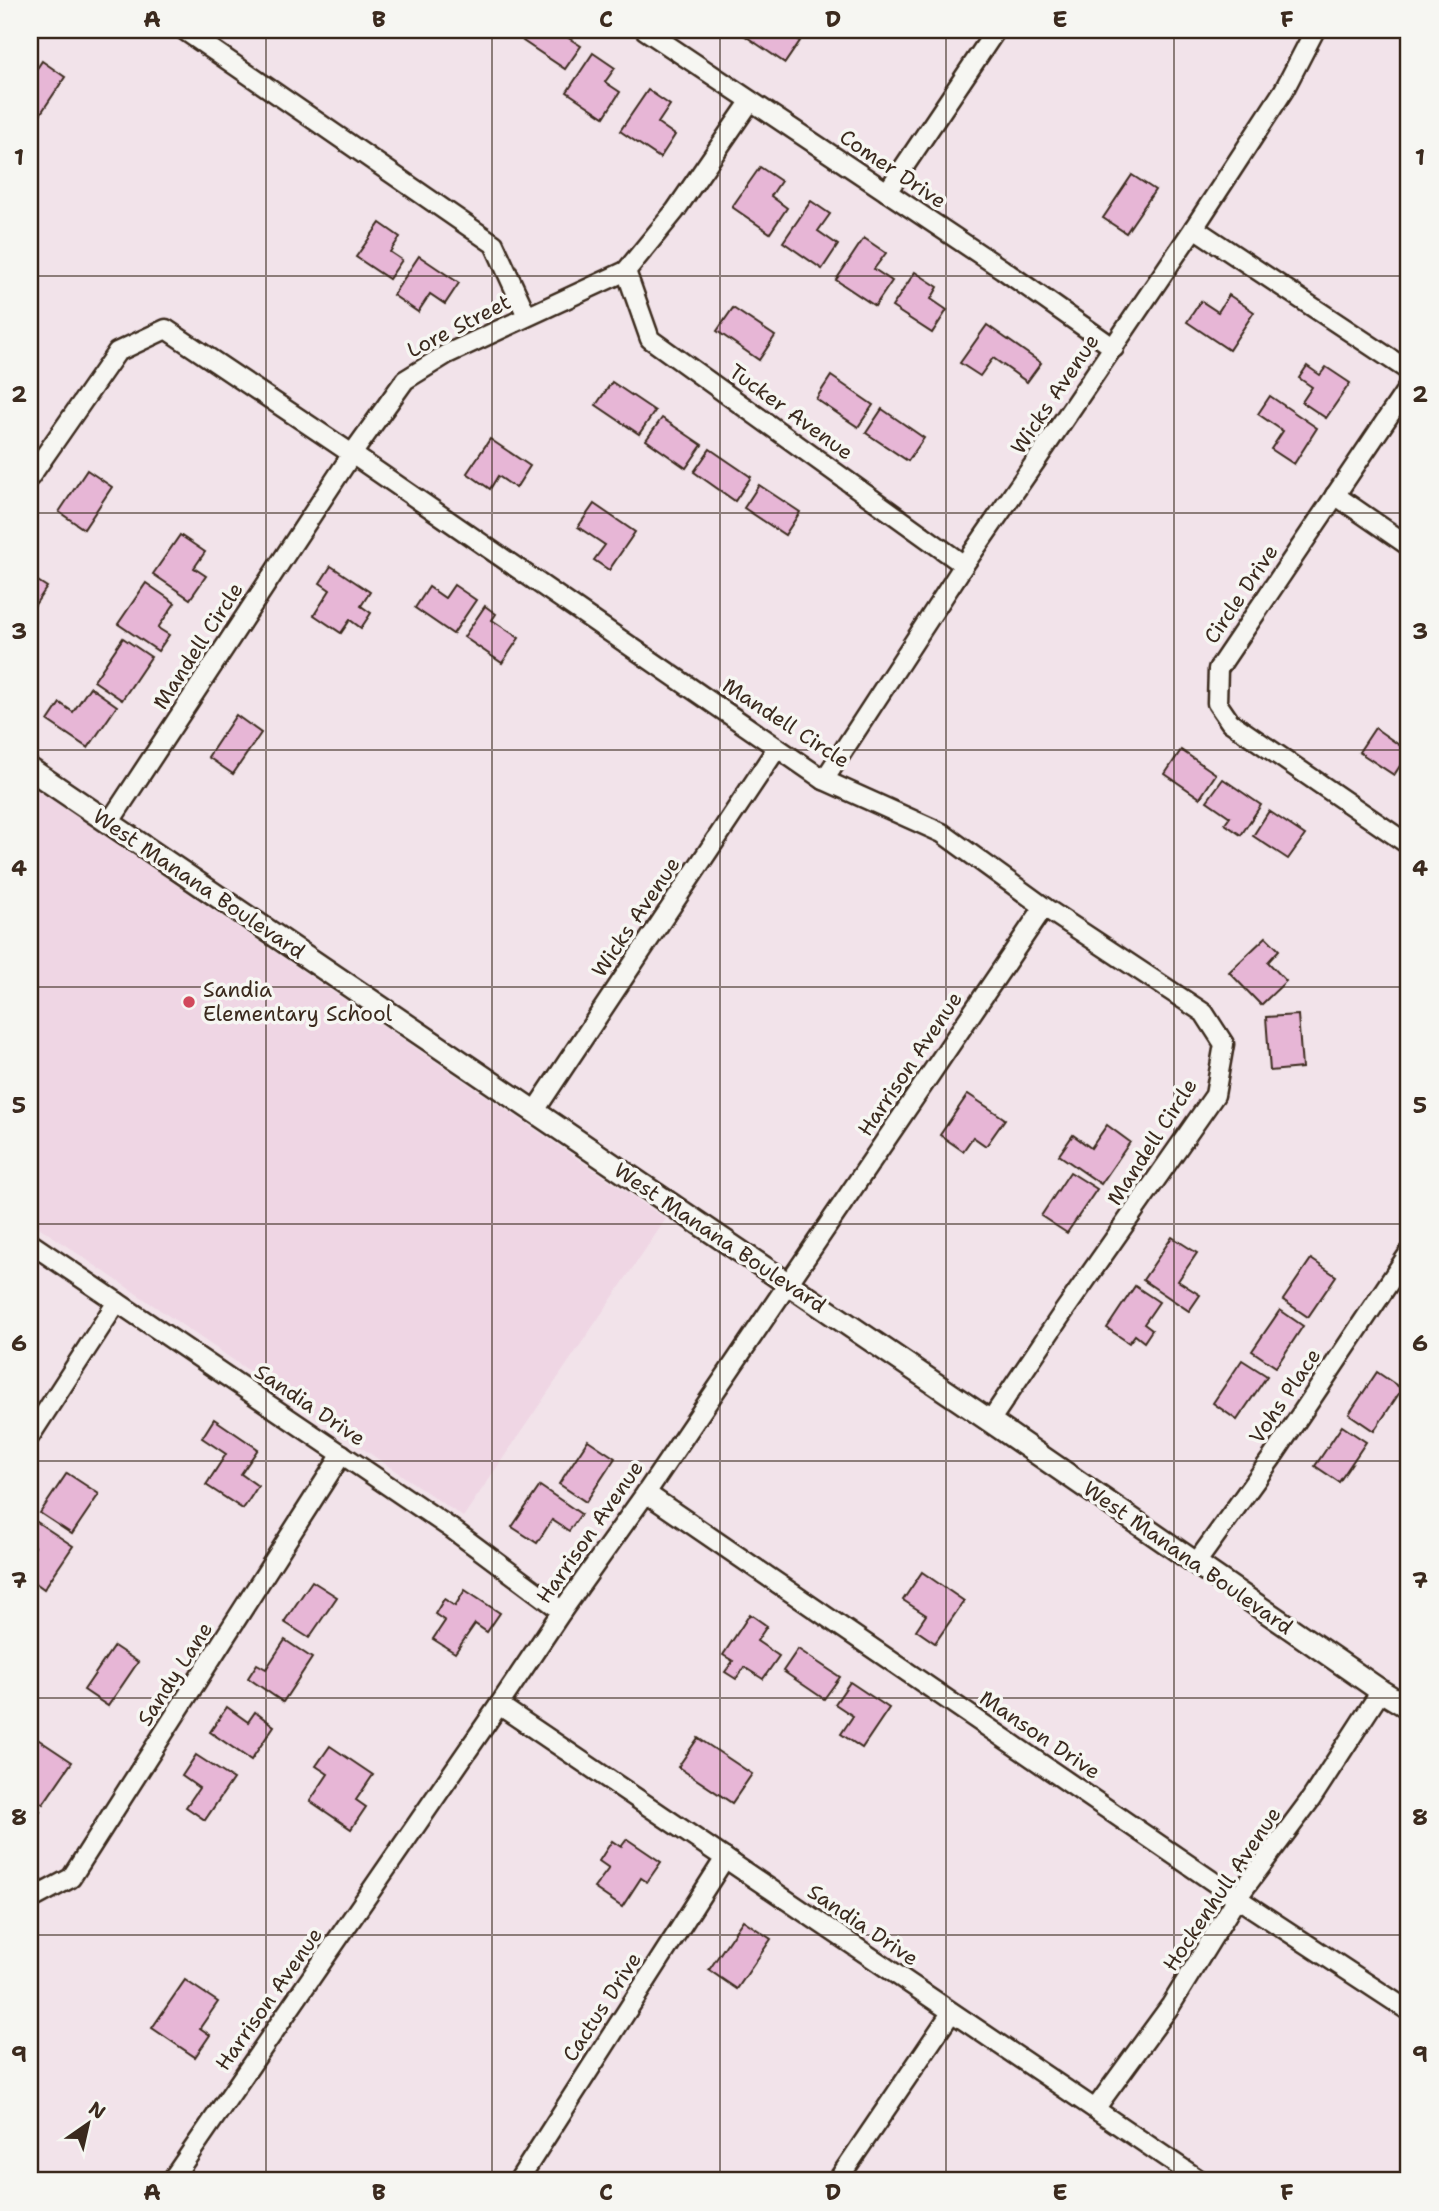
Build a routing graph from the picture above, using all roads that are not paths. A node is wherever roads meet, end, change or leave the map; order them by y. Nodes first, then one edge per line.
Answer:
1 (184, 30) edge
2 (645, 30) edge
3 (996, 30) edge
4 (1315, 30) edge
5 (750, 102) junction
6 (887, 192) junction
7 (1194, 228) junction
8 (626, 271) junction
9 (527, 316) junction
10 (1114, 348) junction
11 (1409, 372) edge
12 (1409, 386) edge
13 (352, 453) junction
14 (30, 477) edge
15 (1335, 495) junction
16 (1409, 546) edge
17 (964, 565) junction
18 (777, 748) junction
19 (30, 769) edge
20 (824, 780) junction
21 (108, 823) junction
22 (1409, 845) edge
23 (1044, 907) junction
24 (534, 1112) junction
25 (30, 1243) edge
26 (1409, 1253) edge
27 (788, 1284) junction
28 (117, 1302) junction
29 (990, 1422) junction
30 (30, 1436) edge
31 (342, 1454) junction
32 (646, 1493) junction
33 (1196, 1563) junction
34 (562, 1611) junction
35 (1381, 1691) junction
36 (499, 1705) junction
37 (1409, 1708) edge
38 (725, 1858) junction
39 (1237, 1898) junction
40 (30, 1900) edge
41 (1409, 2011) edge
42 (951, 2013) junction
43 (1096, 2109) junction
44 (172, 2181) edge
45 (518, 2181) edge
46 (837, 2181) edge
47 (1201, 2181) edge

1 - 9 street
2 - 5 street, Comer Drive
3 - 6 street
4 - 7 street, Wicks Avenue
5 - 6 street, Comer Drive
5 - 8 street, Lore Street
6 - 10 street, Comer Drive
7 - 10 street, Wicks Avenue
7 - 11 street
8 - 9 street, Lore Street
8 - 17 street, Tucker Avenue
9 - 13 street, Lore Street
10 - 17 street, Wicks Avenue
12 - 15 street, Circle Drive
13 - 14 street
13 - 18 street, Mandell Circle
13 - 21 street, Mandell Circle
15 - 16 street
15 - 22 street, Circle Drive
17 - 20 street, Wicks Avenue
18 - 20 street, Mandell Circle
18 - 24 street, Wicks Avenue
19 - 21 street, West Manana Boulevard
20 - 23 street, Mandell Circle
21 - 24 street, West Manana Boulevard
23 - 27 street, Harrison Avenue
23 - 29 street, Mandell Circle
24 - 27 street, West Manana Boulevard
25 - 28 street, Sandia Drive
26 - 33 street, Vohs Place
27 - 29 street, West Manana Boulevard
27 - 32 street, Harrison Avenue
28 - 30 street
28 - 31 street, Sandia Drive
29 - 33 street, West Manana Boulevard
31 - 34 street, Sandia Drive
31 - 40 street, Sandy Lane
32 - 34 street, Harrison Avenue
32 - 39 street, Manson Drive
33 - 35 street, West Manana Boulevard
34 - 36 street, Harrison Avenue
35 - 37 street, West Manana Boulevard
35 - 39 street, Hockenhull Avenue
36 - 38 street, Sandia Drive
36 - 44 street, Harrison Avenue
38 - 42 street, Sandia Drive
38 - 45 street, Cactus Drive
39 - 41 street, Manson Drive
39 - 43 street, Hockenhull Avenue
42 - 43 street, Sandia Drive
42 - 46 street
43 - 47 street, Sandia Drive

